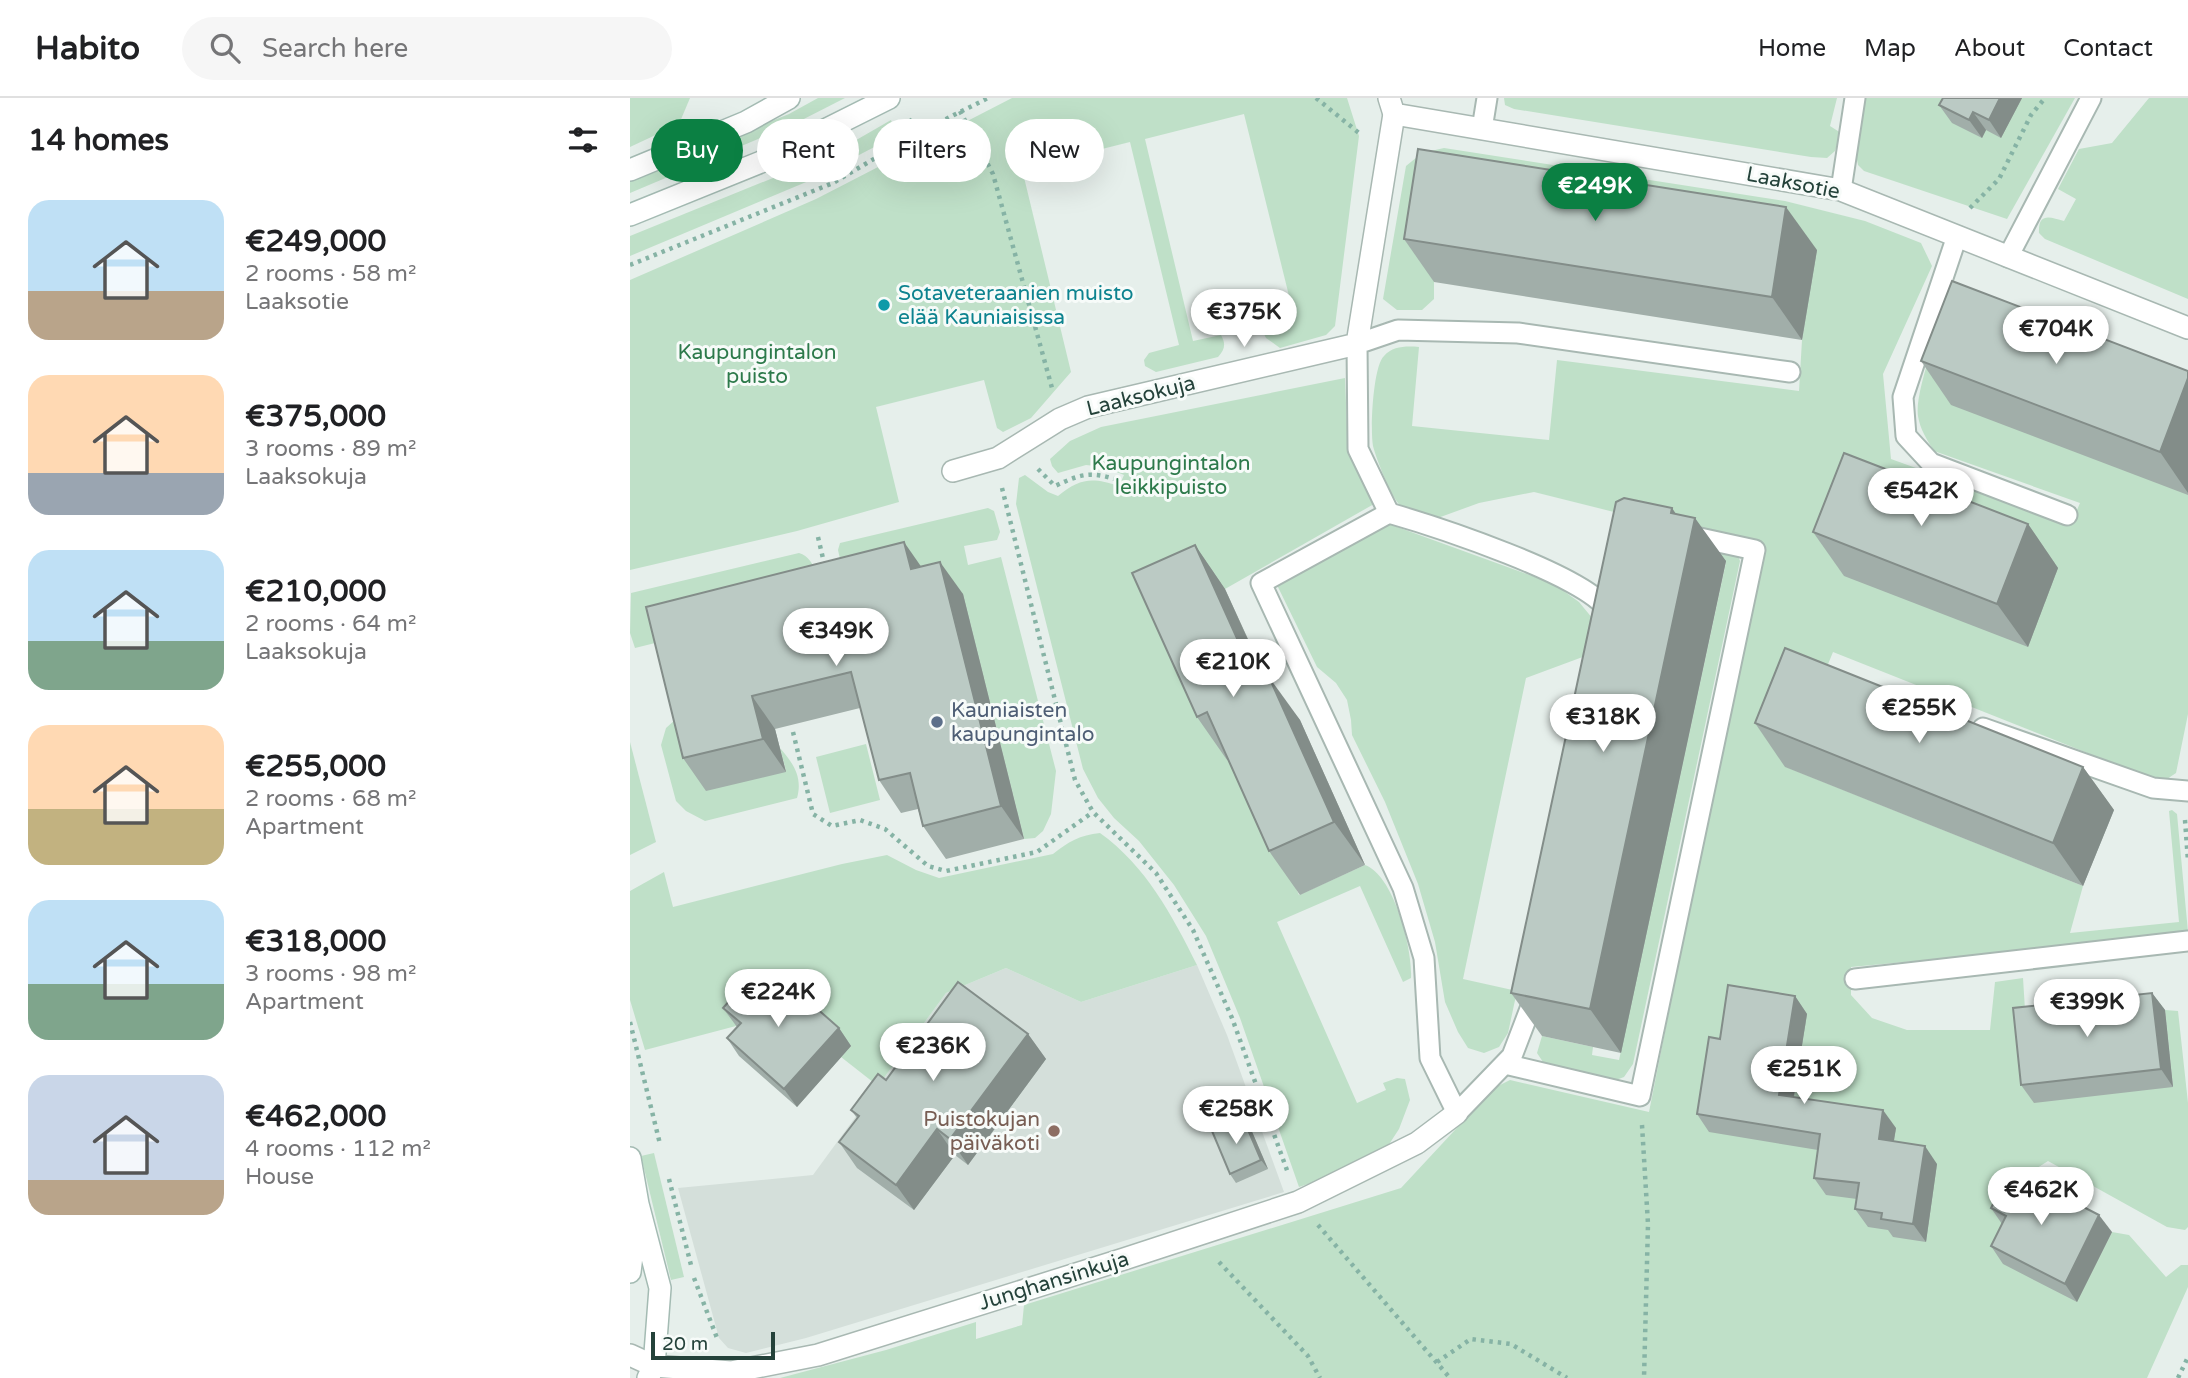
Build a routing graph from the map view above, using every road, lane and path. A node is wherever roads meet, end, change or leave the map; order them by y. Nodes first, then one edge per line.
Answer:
1 (789, 98) edge
2 (889, 98) edge
3 (988, 98) edge
4 (1316, 98) edge
5 (1487, 98) edge
6 (1855, 98) edge
7 (2045, 98) edge
8 (2091, 98) edge
9 (1392, 106) edge
10 (960, 111) junction
11 (1482, 129) junction
12 (1365, 138) dead end
13 (630, 170) edge
14 (1841, 190) junction
15 (1967, 211) dead end
16 (630, 215) edge
17 (1957, 236) junction
18 (2008, 257) junction
19 (630, 265) edge
20 (2188, 328) edge
21 (1357, 344) junction
22 (1790, 372) dead end
23 (1060, 419) junction
24 (1028, 440) junction
25 (998, 458) junction
26 (953, 471) dead end
27 (1121, 481) dead end
28 (1389, 513) junction
29 (2067, 514) dead end
30 (1666, 531) edge
31 (818, 537) dead end
32 (827, 575) edge
33 (1609, 582) edge
34 (1601, 604) junction
35 (1970, 723) edge
36 (793, 732) dead end
37 (2188, 791) edge
38 (1093, 812) junction
39 (2188, 941) edge
40 (1855, 979) dead end
41 (630, 1022) edge
42 (1505, 1064) junction
43 (1640, 1096) junction
44 (1457, 1113) junction
45 (663, 1156) dead end
46 (630, 1158) edge
47 (667, 1169) dead end
48 (1298, 1202) junction
49 (638, 1204) junction
50 (1194, 1236) junction
51 (630, 1272) edge
52 (630, 1355) edge
53 (2188, 1357) edge
54 (1437, 1362) junction
55 (651, 1372) edge
56 (731, 1372) junction
57 (1320, 1378) edge
58 (1450, 1378) edge
59 (1567, 1378) edge
60 (1644, 1378) edge
61 (2178, 1378) edge

1 - 13 street
2 - 16 street
3 - 10 path
4 - 12 path
5 - 11 lane
6 - 14 lane
7 - 15 path
8 - 18 lane
9 - 11 street, Laaksotie
9 - 21 street
10 - 19 path
10 - 23 path
11 - 14 street, Laaksotie
14 - 17 street, Laaksotie
17 - 18 street, Laaksotie
17 - 29 lane
18 - 20 street, Laaksotie
21 - 22 lane
21 - 23 street, Laaksokuja
21 - 28 lane
23 - 24 street, Laaksokuja
24 - 25 street, Laaksokuja
24 - 27 path
25 - 26 street, Laaksokuja
25 - 38 path
28 - 34 lane
28 - 44 lane
30 - 43 lane
31 - 32 path
33 - 34 lane
34 - 42 lane
35 - 37 lane
36 - 38 path
38 - 48 path
39 - 40 lane
41 - 45 path
42 - 43 lane
42 - 44 lane
43 - 60 path
44 - 48 street, Junghansinkuja
46 - 49 street
47 - 56 path
48 - 50 street, Junghansinkuja
48 - 54 path
49 - 51 street
49 - 55 street
50 - 56 street, Junghansinkuja
50 - 57 path
52 - 55 street, Junghansinkuja
53 - 61 path
54 - 58 path
54 - 59 path
55 - 56 street, Junghansinkuja

